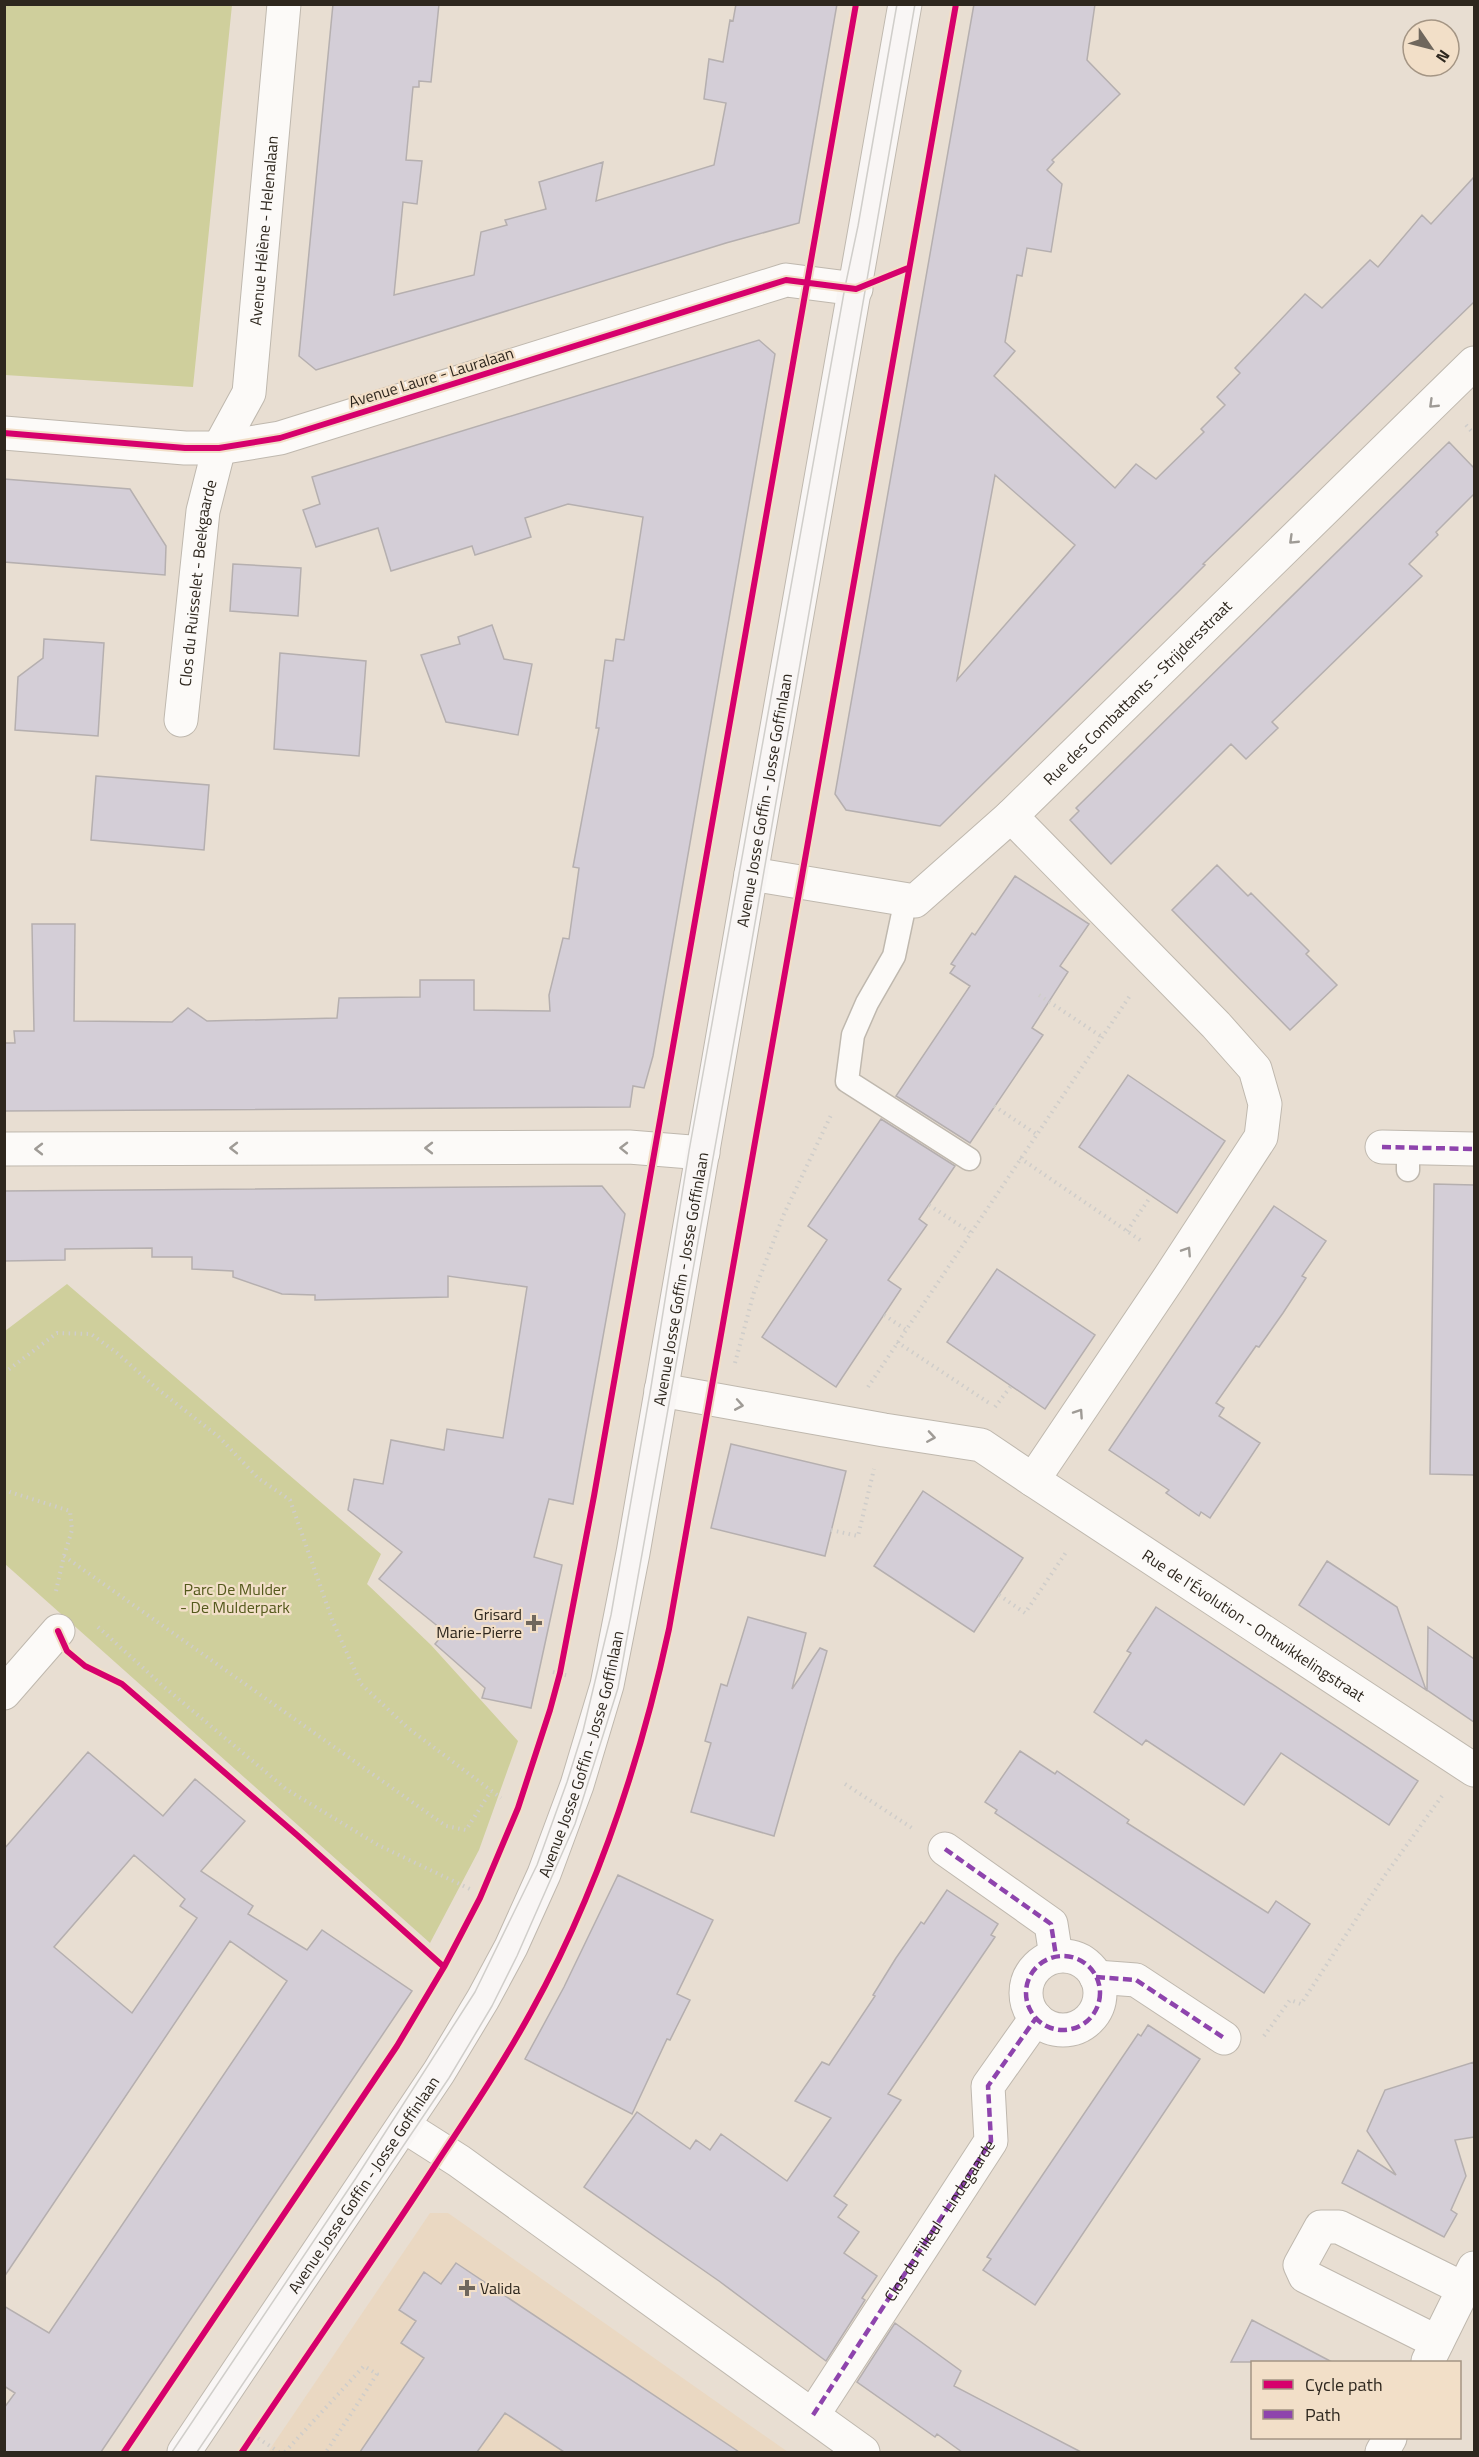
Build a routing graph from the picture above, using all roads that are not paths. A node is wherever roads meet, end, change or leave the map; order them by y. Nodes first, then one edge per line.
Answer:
1 (284, 4) edge
2 (905, 4) edge
3 (856, 289) junction
4 (1474, 363) edge
5 (4, 434) edge
6 (219, 448) junction
7 (181, 720) dead end
8 (1011, 816) junction
9 (751, 874) junction
10 (906, 900) junction
11 (4, 1149) edge
12 (1474, 1149) edge
13 (703, 1153) junction
14 (1399, 1155) dead end
15 (969, 1159) dead end
16 (661, 1390) junction
17 (1033, 1480) junction
18 (58, 1631) dead end
19 (4, 1694) edge
20 (1470, 1767) edge
21 (945, 1849) road end
22 (1056, 1956) junction
23 (1096, 1977) junction
24 (1036, 2018) junction
25 (1224, 2038) road end
26 (404, 2126) junction
27 (813, 2415) junction
28 (184, 2452) edge
29 (863, 2452) edge

1 - 6 street, Avenue Hélène - Helenalaan
2 - 3 main road, Avenue Josse Goffin - Josse Goffinlaan
3 - 6 street, Avenue Laure - Lauralaan
3 - 9 main road, Avenue Josse Goffin - Josse Goffinlaan
4 -> 8 street, Rue des Combattants - Strijdersstraat
5 - 6 street, Avenue Laure - Lauralaan
6 - 7 street, Clos du Ruisselet - Beekgaarde
8 - 10 street, Rue des Combattants - Strijdersstraat
17 -> 8 street
9 - 10 street
9 - 13 main road, Avenue Josse Goffin - Josse Goffinlaan
10 - 15 lane
13 -> 11 street
12 - 14 street
13 - 16 main road, Avenue Josse Goffin - Josse Goffinlaan
16 -> 17 street, Rue de l'Évolution - Ontwikkelingstraat
16 - 26 main road, Avenue Josse Goffin - Josse Goffinlaan
17 - 20 street, Rue de l'Évolution - Ontwikkelingstraat
18 - 19 street
21 - 22 street
22 - 23 street
22 - 24 street
23 - 24 street
23 - 25 street
24 - 27 street, Clos du Tilleul - Lindegaarde
26 - 27 street
26 - 28 main road, Avenue Josse Goffin - Josse Goffinlaan
27 - 29 street

